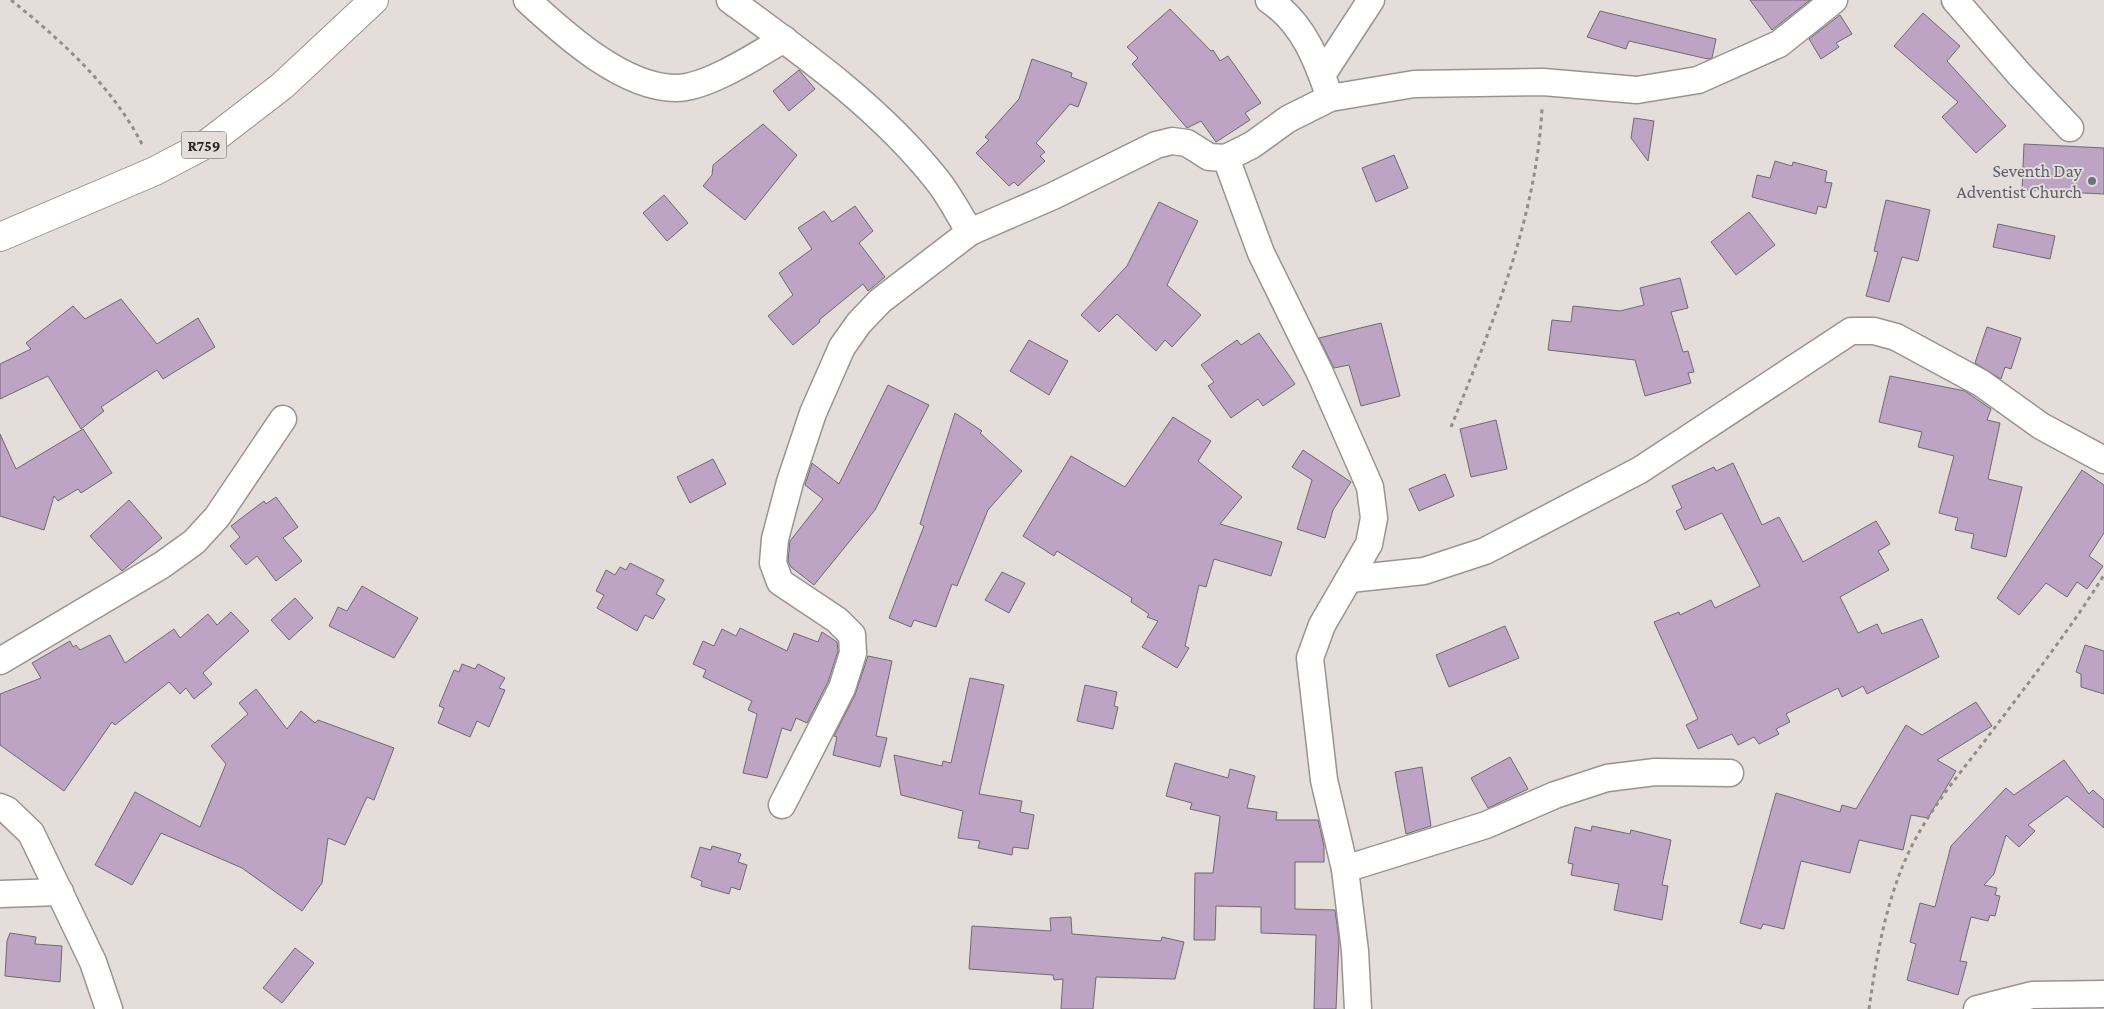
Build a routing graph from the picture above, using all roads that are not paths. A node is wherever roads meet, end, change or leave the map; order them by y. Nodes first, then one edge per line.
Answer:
1 (374, 0) edge
2 (527, 0) edge
3 (730, 0) edge
4 (1269, 0) edge
5 (1371, 0) edge
6 (1834, 0) edge
7 (1955, 0) edge
8 (784, 40) junction
9 (1326, 86) junction
10 (2070, 128) dead end
11 (1226, 158) junction
12 (970, 232) junction
13 (0, 237) edge
14 (283, 419) dead end
15 (2104, 460) edge
16 (1350, 579) junction
17 (0, 661) edge
18 (1730, 773) dead end
19 (782, 806) dead end
20 (0, 807) edge
21 (1345, 869) junction
22 (60, 892) junction
23 (0, 894) edge
24 (2104, 994) edge
25 (109, 1009) edge
26 (1358, 1009) edge
27 (1977, 1009) edge

1 - 13 main road, R759
2 - 8 street
3 - 8 street
4 - 9 street
5 - 9 street
6 - 9 street
7 - 10 street
8 - 12 street
9 - 11 street
11 - 12 street
11 - 16 street
12 - 19 street
14 - 17 street
15 - 16 street
16 - 21 street
18 - 21 street
20 - 22 street
21 - 26 street
22 - 23 street
22 - 25 street
24 - 27 street

